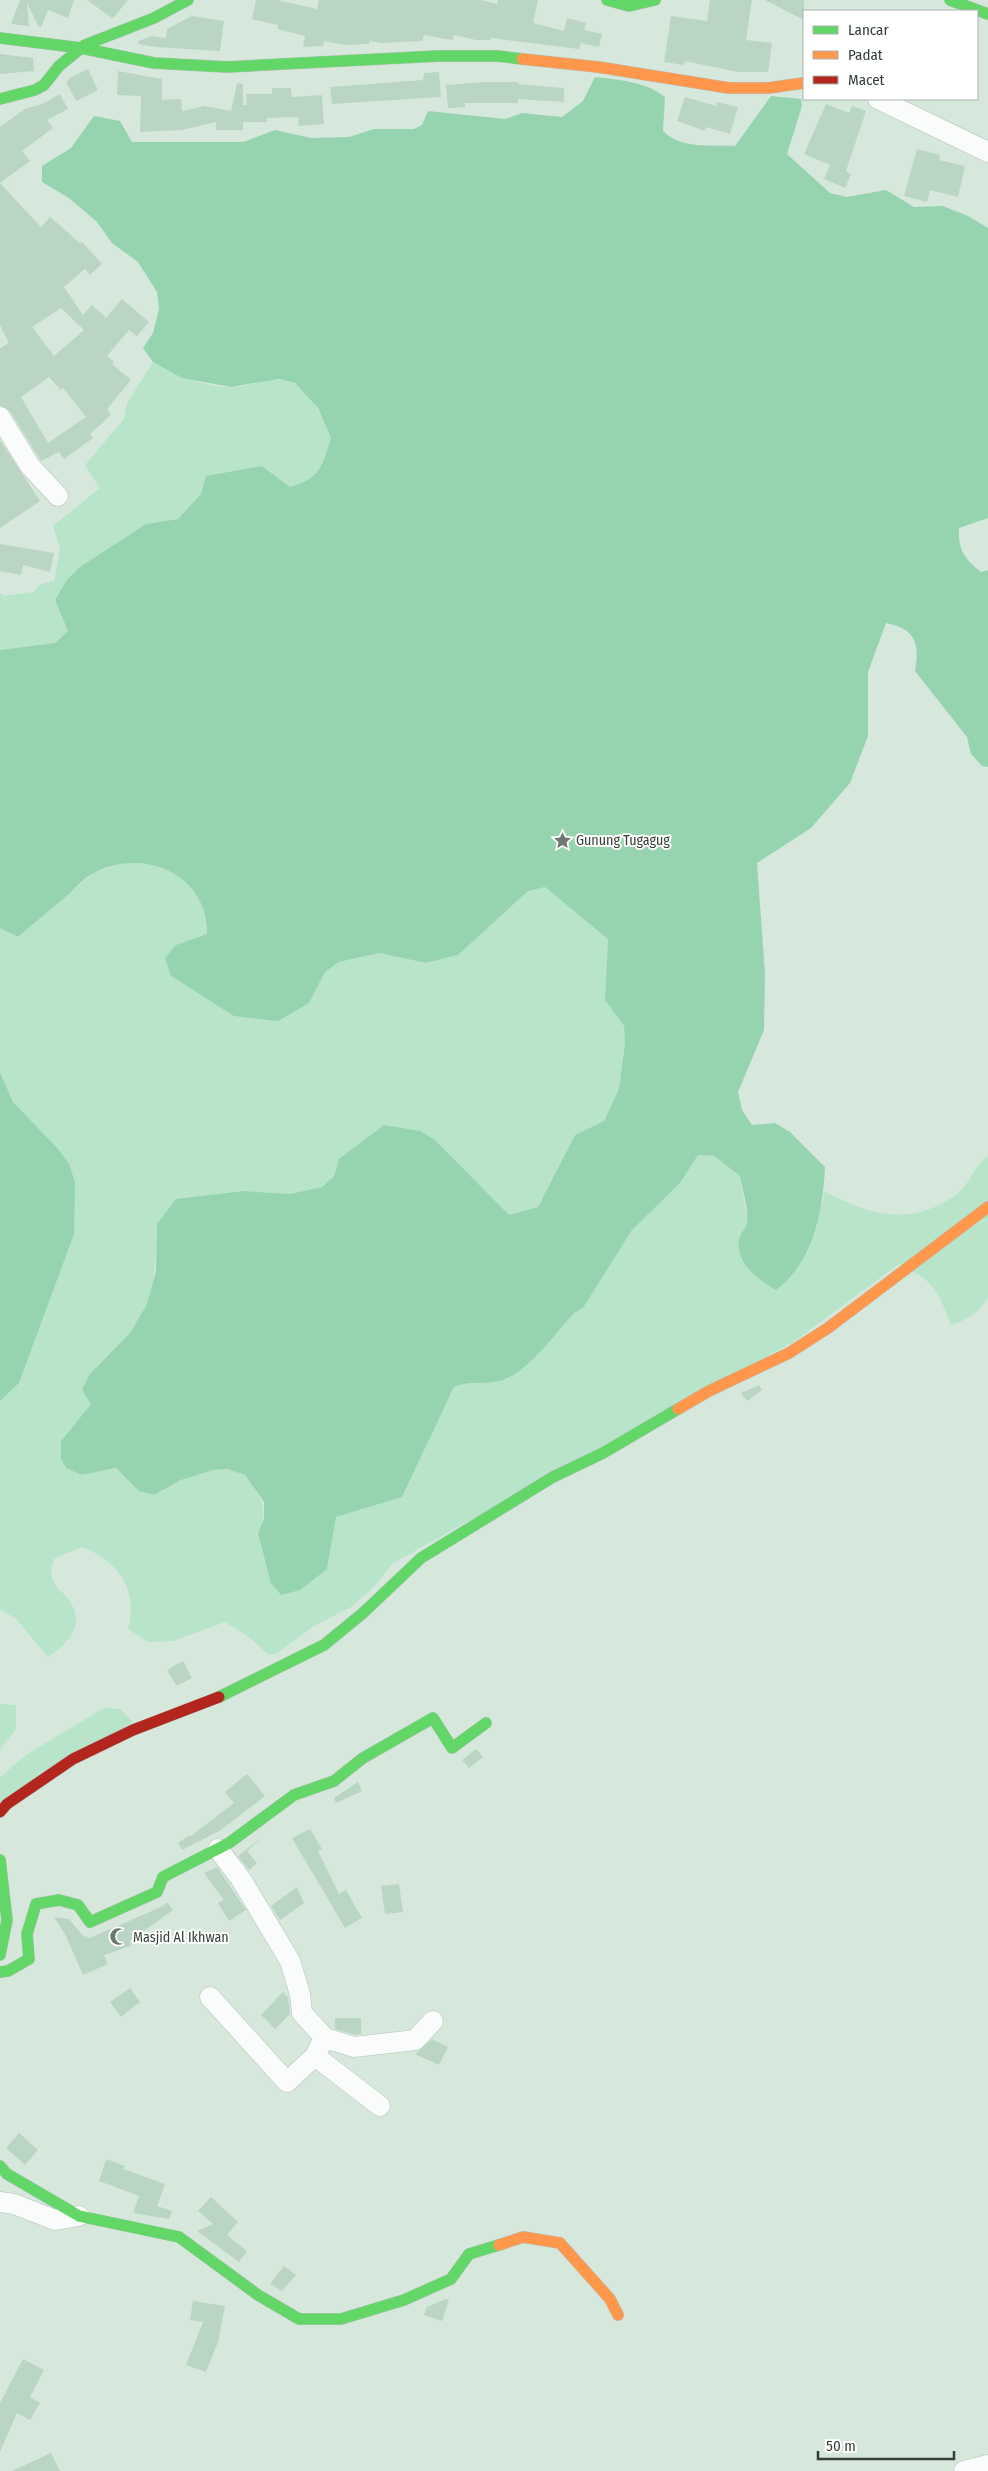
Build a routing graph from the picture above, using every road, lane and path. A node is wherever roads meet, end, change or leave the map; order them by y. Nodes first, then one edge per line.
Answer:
1 (188, 0) edge
2 (607, 0) edge
3 (655, 0) edge
4 (950, 0) edge
5 (977, 10) edge
6 (0, 38) edge
7 (81, 48) junction
8 (803, 83) edge
9 (0, 99) edge
10 (880, 100) edge
11 (988, 152) edge
12 (0, 417) edge
13 (58, 496) dead end
14 (988, 1206) edge
15 (486, 1723) dead end
16 (0, 1812) edge
17 (218, 1849) junction
18 (0, 1860) edge
19 (0, 1955) edge
20 (0, 1972) edge
21 (210, 1997) dead end
22 (433, 2021) dead end
23 (324, 2038) junction
24 (315, 2056) junction
25 (380, 2106) dead end
26 (0, 2166) edge
27 (0, 2202) edge
28 (79, 2216) junction
29 (618, 2315) dead end
30 (988, 2465) edge
31 (964, 2471) edge

1 - 7 street
2 - 3 street
4 - 5 street
6 - 7 street
7 - 8 street
7 - 9 street
10 - 11 street
12 - 13 street
14 - 16 street
15 - 17 street
17 - 20 street
17 - 23 street
18 - 19 street
21 - 24 street
22 - 23 street
23 - 24 street
24 - 25 street
26 - 28 street
27 - 28 street
28 - 29 street
30 - 31 street

